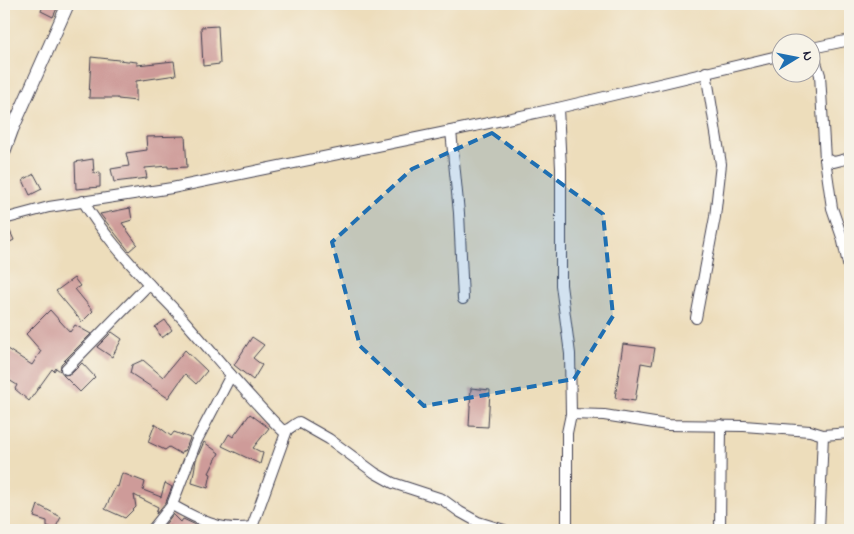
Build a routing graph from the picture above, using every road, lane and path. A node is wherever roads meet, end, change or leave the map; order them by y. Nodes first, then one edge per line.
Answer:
1 (68, 4) edge
2 (850, 40) edge
3 (822, 47) edge
4 (772, 57) edge
5 (706, 72) junction
6 (820, 82) edge
7 (558, 108) junction
8 (451, 131) junction
9 (4, 152) edge
10 (850, 158) edge
11 (825, 159) junction
12 (83, 201) junction
13 (4, 219) edge
14 (850, 273) edge
15 (148, 284) junction
16 (463, 299) dead end
17 (696, 318) dead end
18 (66, 370) dead end
19 (231, 374) junction
20 (571, 414) junction
21 (721, 425) junction
22 (287, 430) junction
23 (850, 433) edge
24 (823, 435) junction
25 (172, 505) junction
26 (251, 528) edge
27 (152, 530) edge
28 (504, 530) edge
29 (567, 530) edge
30 (720, 530) edge
31 (820, 530) edge

1 - 9 main road
2 - 3 street
4 - 5 street
5 - 7 street
5 - 17 street
6 - 11 street
7 - 8 street
7 - 20 street
8 - 12 street
8 - 16 street
10 - 11 street
11 - 14 street
12 - 13 street
12 - 15 street
15 - 18 street
15 - 19 street
19 - 22 street
19 - 25 street
20 - 21 street
20 - 29 street
21 - 24 street
21 - 30 street
22 - 26 street
22 - 28 street
23 - 24 street
24 - 31 street
25 - 26 street
25 - 27 street

